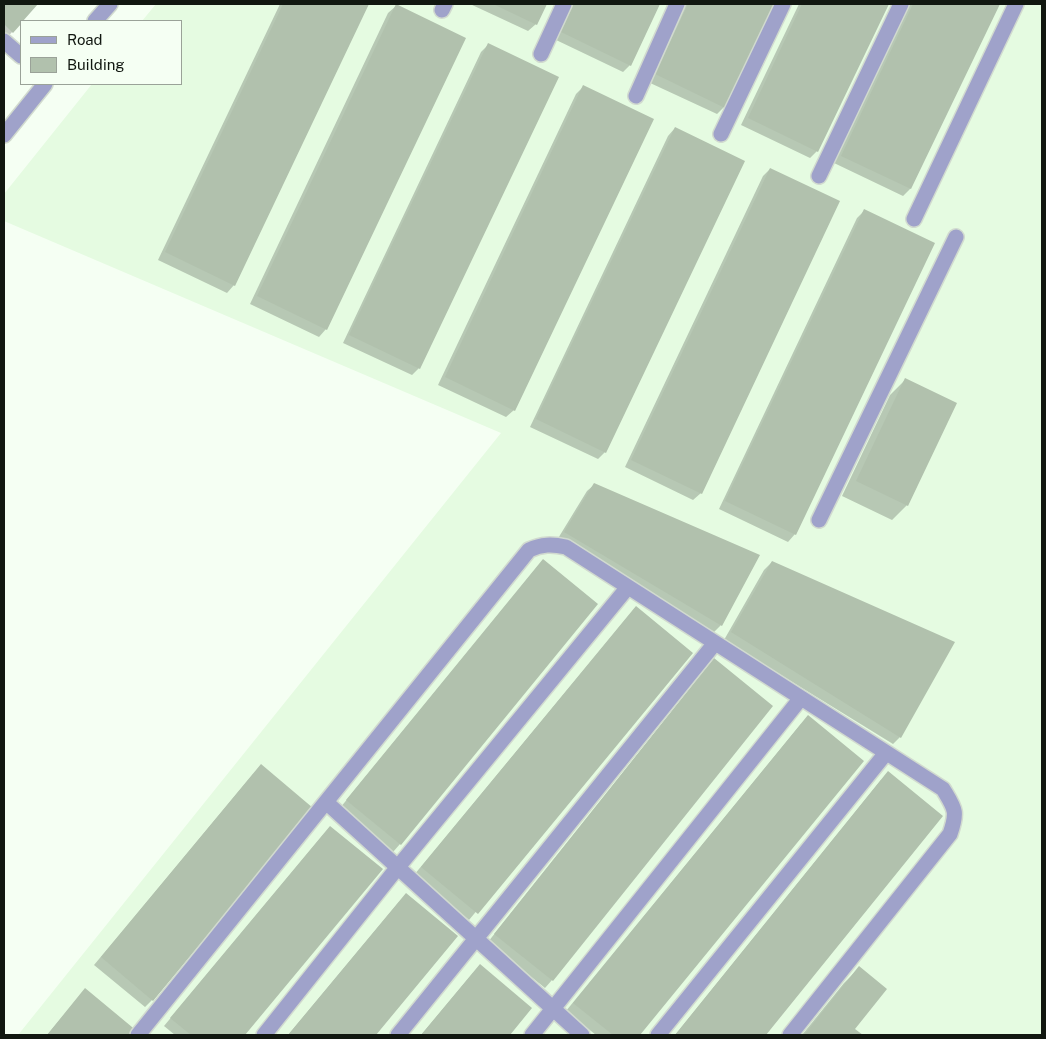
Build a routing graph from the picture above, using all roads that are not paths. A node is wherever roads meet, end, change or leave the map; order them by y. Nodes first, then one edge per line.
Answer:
1 (110, 4) edge
2 (564, 4) edge
3 (677, 4) edge
4 (784, 4) edge
5 (901, 4) edge
6 (1016, 4) edge
7 (96, 20) edge
8 (4, 41) edge
9 (541, 54) dead end
10 (20, 55) edge
11 (43, 85) edge
12 (636, 96) dead end
13 (721, 134) dead end
14 (4, 135) edge
15 (819, 176) dead end
16 (914, 219) dead end
17 (956, 237) dead end
18 (819, 520) dead end
19 (628, 587) junction
20 (715, 643) junction
21 (801, 698) junction
22 (886, 753) junction
23 (326, 802) junction
24 (398, 867) junction
25 (477, 939) junction
26 (554, 1009) junction
27 (142, 1030) edge
28 (158, 1035) edge
29 (264, 1035) edge
30 (398, 1035) edge
31 (532, 1035) edge
32 (582, 1035) edge
33 (658, 1035) edge
34 (790, 1035) edge

1 - 7 street
2 - 9 street
3 - 12 street
4 - 13 street
5 - 15 street
6 - 16 street
8 - 10 street
11 - 14 street
17 - 18 street
19 - 20 street
19 - 23 street
19 - 24 street
20 - 21 street
20 - 25 street
21 - 22 street
21 - 26 street
22 - 33 street
22 - 34 street
23 - 24 street
23 - 27 street
24 - 25 street
24 - 29 street
25 - 26 street
25 - 30 street
26 - 31 street
26 - 32 street
27 - 28 street

